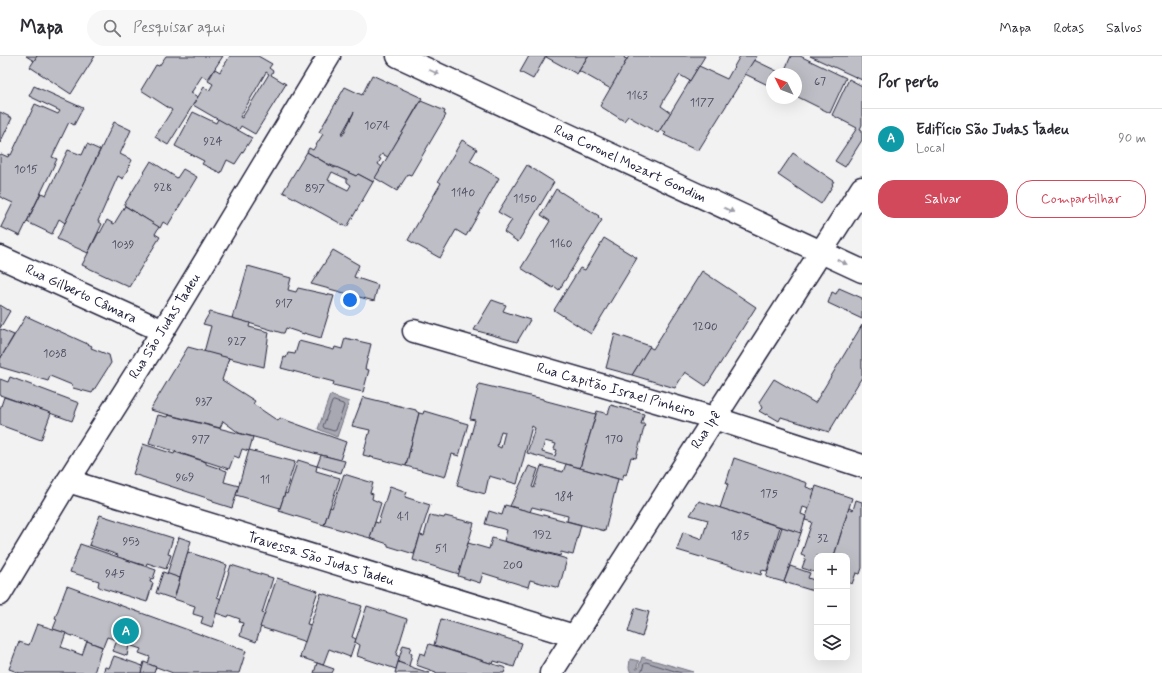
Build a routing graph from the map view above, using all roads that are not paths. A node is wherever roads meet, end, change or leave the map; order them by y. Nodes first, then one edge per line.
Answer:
1 (329, 56) edge
2 (398, 56) edge
3 (862, 188) edge
4 (822, 253) junction
5 (0, 257) edge
6 (862, 271) edge
7 (163, 331) junction
8 (414, 331) dead end
9 (714, 418) junction
10 (862, 466) edge
11 (68, 481) junction
12 (0, 594) edge
13 (574, 636) junction
14 (551, 673) edge

1 - 7 street, Rua São Judas Tadeu
2 -> 4 street, Rua Coronel Mozart Gondim
3 - 4 street, Rua Ipê
4 -> 6 street, Rua Coronel Mozart Gondim
4 - 9 street, Rua Ipê
5 - 7 street, Rua Gilberto Câmara
7 - 11 street, Rua São Judas Tadeu
8 - 9 street, Rua Capitão Israel Pinheiro
9 - 10 street, Rua Capitão Israel Pinheiro
9 - 13 street, Rua Ipê
11 - 12 street, Rua São Judas Tadeu
11 - 13 street, Travessa São Judas Tadeu
13 - 14 street, Rua Ipê

